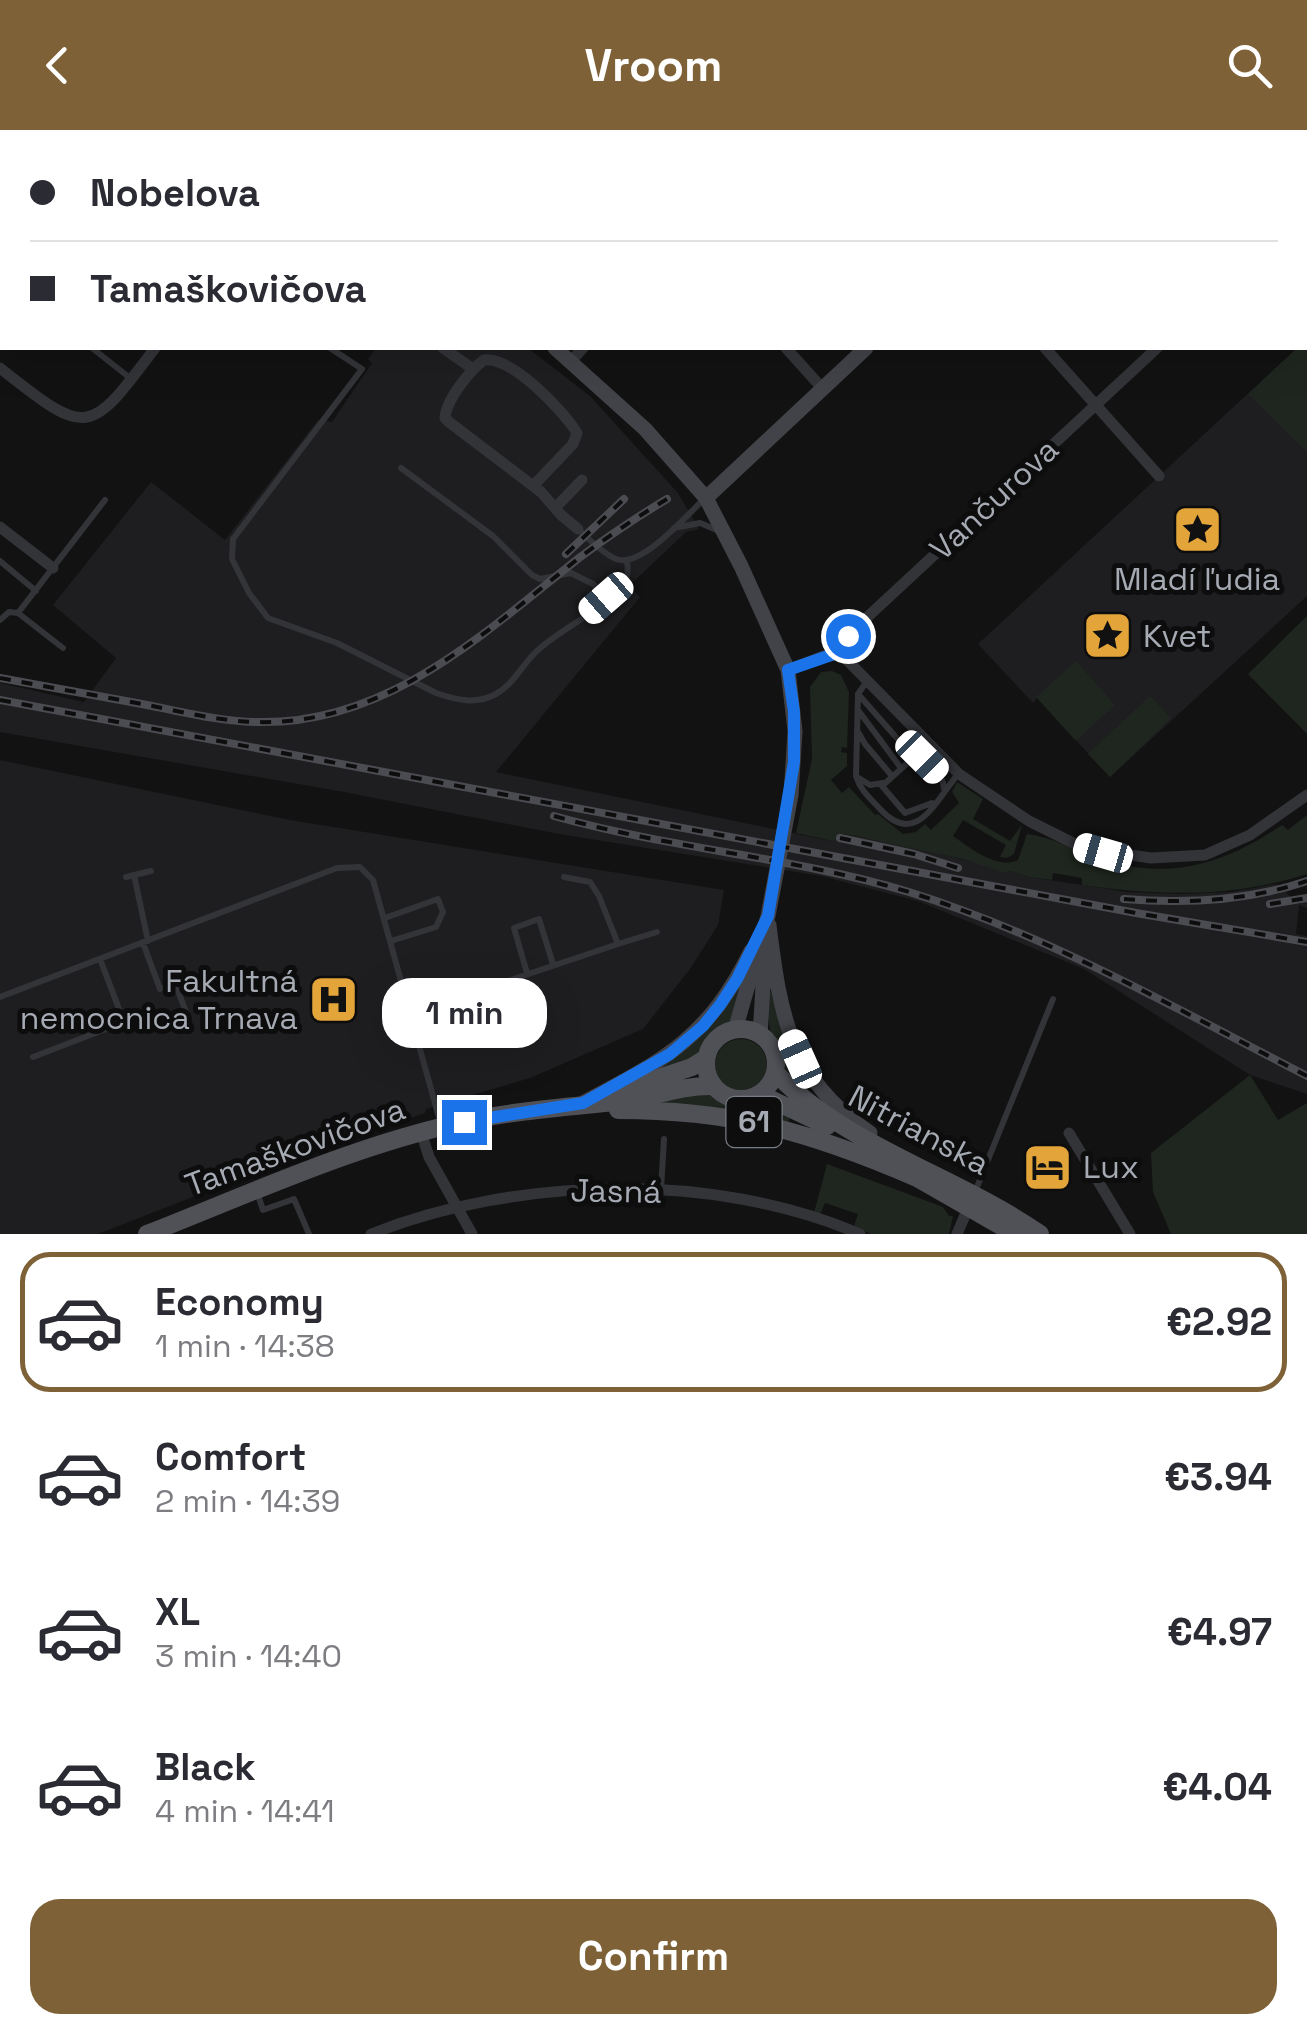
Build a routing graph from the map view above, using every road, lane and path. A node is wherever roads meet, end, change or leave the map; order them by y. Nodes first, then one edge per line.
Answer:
1 (95, 350) edge
2 (154, 350) edge
3 (333, 350) edge
4 (445, 350) edge
5 (788, 350) edge
6 (864, 350) edge
7 (1047, 350) edge
8 (1155, 350) edge
9 (577, 354) edge
10 (0, 368) edge
11 (473, 370) junction
12 (132, 379) junction
13 (822, 388) junction
14 (1096, 403) junction
15 (401, 468) dead end
16 (1159, 476) dead end
17 (582, 480) dead end
18 (532, 486) junction
19 (706, 498) junction
20 (105, 500) dead end
21 (554, 508) junction
22 (0, 528) edge
23 (672, 528) junction
24 (578, 529) joint
25 (729, 541) junction
26 (0, 561) edge
27 (627, 561) junction
28 (52, 568) junction
29 (36, 590) junction
30 (606, 598) junction
31 (18, 613) junction
32 (0, 620) edge
33 (63, 648) dead end
34 (834, 654) junction
35 (788, 670) junction
36 (868, 680) junction
37 (858, 694) junction
38 (858, 709) junction
39 (857, 728) junction
40 (934, 748) junction
41 (918, 756) junction
42 (901, 768) junction
43 (959, 774) junction
44 (856, 776) junction
45 (892, 776) junction
46 (884, 783) junction
47 (942, 794) junction
48 (1307, 795) edge
49 (933, 802) junction
50 (151, 870) dead end
51 (564, 877) dead end
52 (768, 916) junction
53 (384, 918) junction
54 (658, 932) dead end
55 (392, 941) junction
56 (145, 942) junction
57 (618, 944) junction
58 (100, 959) junction
59 (553, 964) junction
60 (202, 973) dead end
61 (527, 973) junction
62 (175, 983) junction
63 (0, 997) edge
64 (1053, 999) dead end
65 (408, 1010) junction
66 (186, 1012) dead end
67 (734, 1030) junction
68 (760, 1035) junction
69 (34, 1057) dead end
70 (706, 1058) junction
71 (775, 1072) junction
72 (712, 1086) junction
73 (760, 1094) junction
74 (583, 1103) junction
75 (441, 1127) junction
76 (421, 1132) junction
77 (1069, 1133) dead end
78 (664, 1139) dead end
79 (906, 1158) junction
80 (917, 1178) junction
81 (256, 1191) junction
82 (660, 1191) junction
83 (972, 1200) junction
84 (456, 1207) junction
85 (182, 1228) edge
86 (147, 1234) edge
87 (309, 1234) edge
88 (372, 1234) edge
89 (472, 1234) edge
90 (860, 1234) edge
91 (957, 1234) edge
92 (1016, 1234) edge
93 (1040, 1234) edge
94 (1130, 1234) edge

1 - 12 lane
2 - 12 street
3 - 30 lane
4 - 11 street
5 - 13 street
6 - 13 street
7 - 14 street
8 - 14 street, Vančurova
9 - 19 street
10 - 12 street
11 - 18 street
11 - 18 street
13 - 19 street
14 - 16 street
14 - 34 street, Vančurova
15 - 30 lane
17 - 21 street
18 - 21 street
19 - 23 lane
19 - 25 street
20 - 28 lane
21 - 24 street
22 - 28 street
23 - 25 lane
23 - 27 lane
24 - 27 lane
25 - 35 street
26 - 29 lane
27 - 30 lane
28 - 29 lane
29 - 31 lane
31 - 32 lane
31 - 33 lane
34 - 35 street
34 - 36 street
35 - 52 street
36 - 37 lane
36 - 40 street
37 - 38 lane
37 - 41 lane
38 - 39 lane
38 - 42 lane
39 - 44 lane
39 - 45 lane
40 - 41 lane
40 - 43 street
41 - 42 lane
41 - 47 lane
42 - 45 lane
43 - 47 lane
43 - 48 street
44 - 46 lane
44 - 49 lane
45 - 46 lane
46 - 49 lane
47 - 49 lane
50 - 56 lane
51 - 57 lane
52 - 67 street
52 - 68 street
52 - 74 street
52 - 79 street
53 - 55 lane
53 - 55 lane
53 - 56 lane
54 - 57 lane
55 - 65 lane
56 - 58 lane
56 - 62 lane
57 - 59 lane
58 - 63 lane
58 - 69 lane
59 - 61 lane
59 - 61 lane
60 - 62 lane
61 - 65 lane
62 - 66 lane
64 - 83 lane
65 - 75 lane
67 - 68 main road
67 - 70 main road, 61
68 - 71 main road, 61
70 - 72 main road, 61
70 - 74 main road, 61
71 - 73 main road, 61
71 - 79 main road, Nitrianska / 61
72 - 73 main road, 61
72 - 74 main road, Tamaškovičova / 61
73 - 80 main road, Nitrianska / 61
74 - 75 main road, Tamaškovičova / 61
74 - 80 main road, Tamaškovičova / 61
75 - 76 main road, Tamaškovičova / 61
76 - 81 main road, Tamaškovičova / 61
76 - 84 street
77 - 94 street
78 - 82 lane
79 - 83 main road, Nitrianska / 61
80 - 83 main road, Nitrianska / 61
81 - 85 main road, Tamaškovičova / 61
81 - 87 lane
82 - 84 street, Jasná
82 - 90 street, Jasná
83 - 91 street
83 - 92 main road, Nitrianska / 61
83 - 93 main road, Nitrianska / 61
84 - 88 street, Jasná
84 - 89 street
85 - 86 main road, Tamaškovičova / 61

